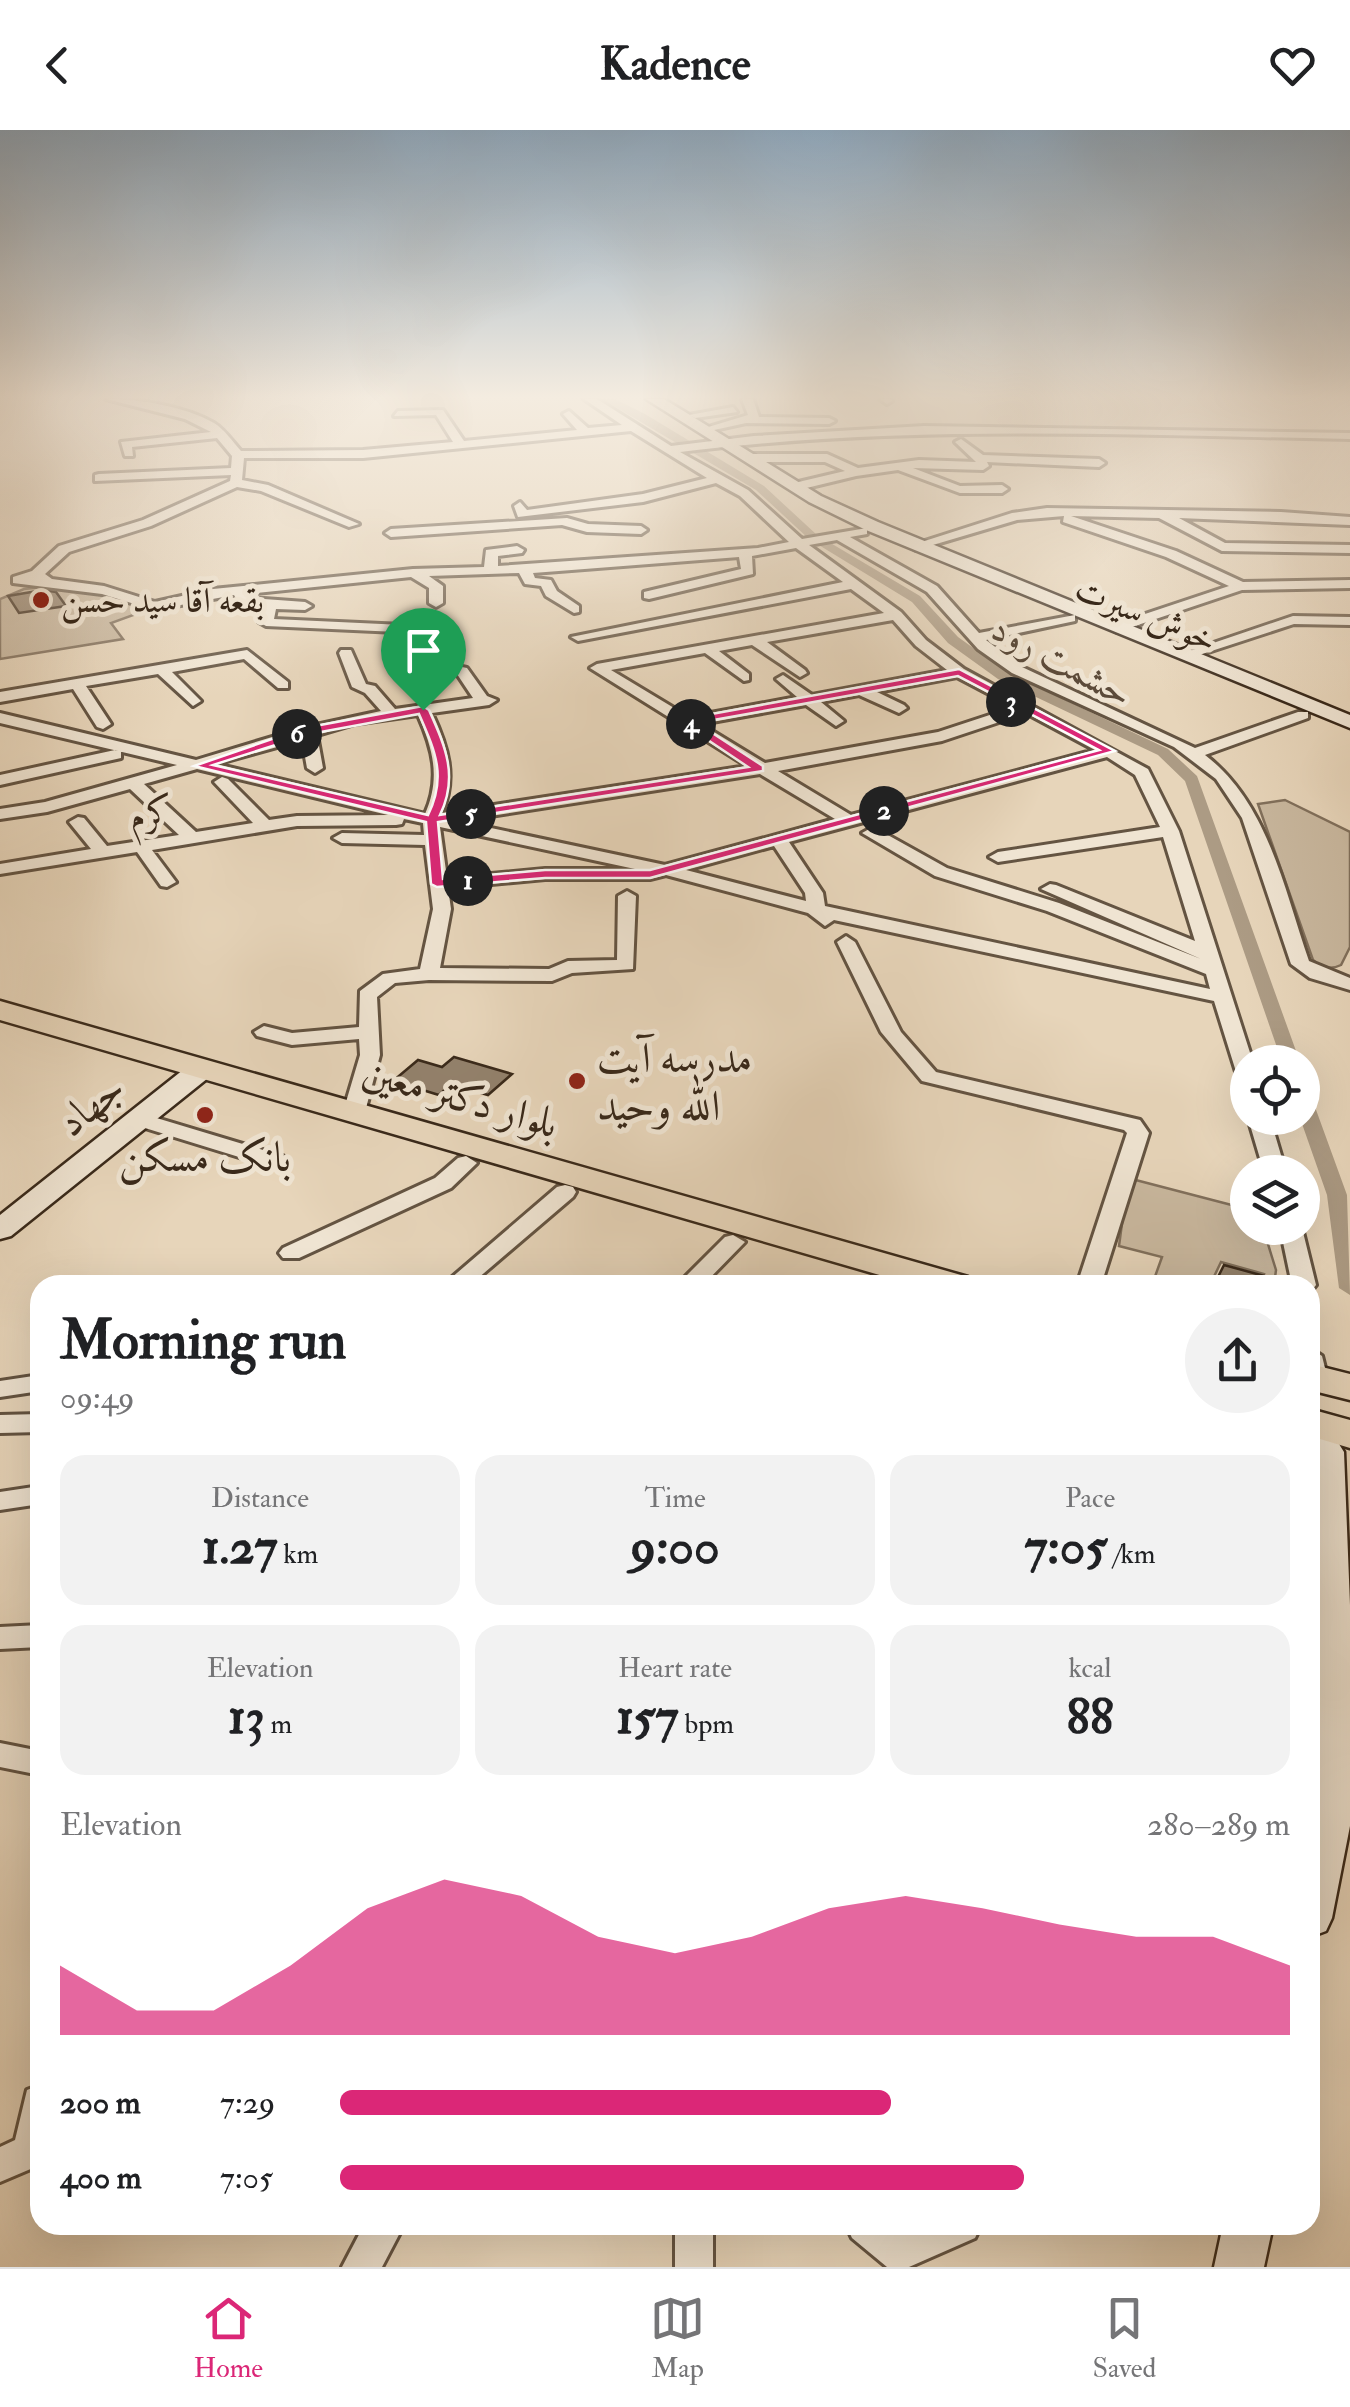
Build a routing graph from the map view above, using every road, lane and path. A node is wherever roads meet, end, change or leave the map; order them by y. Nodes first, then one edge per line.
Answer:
1 (815, 498) edge
2 (194, 499) edge
3 (291, 499) edge
4 (634, 499) edge
5 (751, 499) edge
6 (817, 499) edge
7 (1010, 499) edge
8 (521, 510) dead end
9 (1047, 512) junction
10 (1024, 514) junction
11 (1162, 514) junction
12 (628, 517) dead end
13 (1350, 521) edge
14 (353, 524) dead end
15 (641, 530) junction
16 (862, 531) junction
17 (392, 533) dead end
18 (837, 537) junction
19 (803, 543) junction
20 (916, 546) junction
21 (1350, 549) edge
22 (517, 550) dead end
23 (745, 552) junction
24 (667, 556) junction
25 (599, 564) junction
26 (491, 568) junction
27 (523, 568) junction
28 (413, 574) junction
29 (39, 578) junction
30 (616, 579) dead end
31 (12, 582) edge
32 (854, 584) junction
33 (1350, 584) edge
34 (1241, 586) junction
35 (239, 591) junction
36 (649, 594) dead end
37 (436, 603) dead end
38 (270, 605) junction
39 (305, 606) dead end
40 (574, 609) dead end
41 (896, 615) junction
42 (1070, 618) junction
43 (667, 620) junction
44 (1350, 620) edge
45 (1117, 628) junction
46 (441, 630) dead end
47 (578, 638) dead end
48 (974, 638) junction
49 (755, 640) junction
50 (701, 644) junction
51 (346, 653) dead end
52 (1185, 655) junction
53 (162, 670) junction
54 (462, 671) dead end
55 (959, 672) junction
56 (800, 673) dead end
57 (744, 677) dead end
58 (783, 679) dead end
59 (78, 684) junction
60 (283, 685) dead end
61 (861, 690) junction
62 (0, 697) edge
63 (808, 700) junction
64 (193, 701) dead end
65 (899, 708) dead end
66 (1023, 709) junction
67 (423, 710) junction
68 (391, 714) junction
69 (1303, 714) junction
70 (0, 718) edge
71 (836, 720) dead end
72 (688, 722) junction
73 (1350, 722) edge
74 (103, 724) dead end
75 (308, 731) junction
76 (1350, 734) edge
77 (1110, 751) junction
78 (1196, 753) junction
79 (114, 755) dead end
80 (200, 766) junction
81 (316, 768) dead end
82 (759, 768) junction
83 (0, 780) edge
84 (222, 782) dead end
85 (133, 783) junction
86 (0, 814) edge
87 (848, 820) junction
88 (78, 822) dead end
89 (264, 825) junction
90 (432, 830) junction
91 (1170, 831) junction
92 (872, 833) dead end
93 (190, 836) junction
94 (342, 838) dead end
95 (778, 839) junction
96 (141, 846) junction
97 (103, 853) junction
98 (998, 857) dead end
99 (0, 869) edge
100 (666, 870) junction
101 (168, 882) dead end
102 (437, 884) junction
103 (1050, 889) dead end
104 (627, 896) dead end
105 (816, 911) junction
106 (864, 922) junction
107 (846, 942) junction
108 (1214, 963) junction
109 (429, 974) junction
110 (1350, 984) edge
111 (1221, 997) junction
112 (0, 1010) edge
113 (0, 1028) edge
114 (264, 1032) dead end
115 (368, 1032) junction
116 (1237, 1045) edge
117 (194, 1075) junction
118 (354, 1112) junction
119 (140, 1118) junction
120 (275, 1160) dead end
121 (466, 1163) junction
122 (565, 1192) junction
123 (0, 1230) edge
124 (733, 1242) junction
125 (1295, 1245) edge
126 (291, 1253) dead end
127 (466, 1275) edge
128 (699, 1275) edge
129 (847, 1275) edge
130 (920, 1275) edge
131 (1092, 1275) edge
132 (1302, 1275) edge
133 (30, 1384) edge
134 (0, 1389) edge
135 (30, 1423) edge
136 (0, 1424) edge
137 (1320, 1426) edge
138 (1350, 1434) edge
139 (1320, 1440) edge
140 (30, 1496) edge
141 (0, 1501) edge
142 (30, 1636) edge
143 (0, 1638) edge
144 (0, 1755) edge
145 (30, 1760) edge
146 (1320, 1870) edge
147 (30, 2151) edge
148 (0, 2165) edge
149 (379, 2235) edge
150 (694, 2235) edge
151 (877, 2235) edge
152 (939, 2235) edge
153 (1246, 2235) edge
154 (361, 2267) edge
155 (694, 2267) edge
156 (1239, 2267) edge

1 - 16 main road, خوش سیرت
2 - 29 street
3 - 14 street
4 - 8 street
5 - 19 street
6 - 20 main road, خوش سیرت
7 - 10 street
9 - 10 street
9 - 11 street
9 - 34 street
10 - 20 street
11 - 13 street
11 - 21 street
12 - 15 street
15 - 17 street
15 - 24 street
16 - 18 street
16 - 42 main road, خوش سیرت
18 - 19 street
18 - 48 street
19 - 23 street
19 - 32 street
20 - 45 main road, خوش سیرت
22 - 26 street
23 - 24 street
23 - 36 street
24 - 25 street
25 - 27 street
25 - 30 street
26 - 27 street
26 - 28 street
27 - 40 street
28 - 35 street
28 - 37 street
29 - 31 street
29 - 35 street
32 - 41 street
32 - 43 street
33 - 34 street
34 - 45 street
35 - 38 street
38 - 39 street
38 - 46 street
41 - 49 street
41 - 55 street
42 - 48 street
42 - 69 main road, خوش سیرت
43 - 47 street
43 - 50 street
44 - 52 street
45 - 52 main road, خوش سیرت
48 - 78 street
49 - 50 street
49 - 56 street
50 - 57 street
50 - 72 street
51 - 68 street
52 - 73 main road, خوش سیرت
53 - 59 street
53 - 60 street
53 - 64 street
54 - 67 street
55 - 61 street
55 - 66 street
58 - 63 street
59 - 62 street
59 - 74 street
61 - 63 street
61 - 65 street
63 - 71 street
63 - 72 street
66 - 77 street
66 - 82 street, کرم
67 - 68 street
67 - 90 street
68 - 75 street
69 - 76 main road, خوش سیرت
69 - 78 street
70 - 80 street
72 - 82 street
75 - 80 street
75 - 81 street
77 - 87 street
77 - 91 street
78 - 110 street
79 - 83 street
80 - 85 street
80 - 90 street
82 - 87 street
82 - 90 street, کرم
84 - 89 street
85 - 86 street
85 - 93 street
87 - 95 street
88 - 97 street
89 - 90 street, کرم
89 - 93 street, کرم
90 - 94 street
90 - 100 street
90 - 102 street
91 - 98 street
91 - 108 street
92 - 108 street
93 - 96 street, کرم
95 - 100 street
95 - 105 street
96 - 97 street, کرم
96 - 101 street
97 - 99 street, کرم
100 - 102 street
100 - 105 street
102 - 109 street
103 - 108 street
104 - 109 street
105 - 106 street
105 - 107 street
106 - 107 street
106 - 111 street
107 - 131 street
108 - 111 street
109 - 115 street
111 - 116 street
112 - 117 main road, بلوار دکتر معین
113 - 117 main road, بلوار دکتر معین
114 - 115 street
115 - 118 street
117 - 118 main road, بلوار دکتر معین
117 - 119 main road, جهاد
117 - 121 main road, بلوار دکتر معین
118 - 130 main road, بلوار دکتر معین
119 - 120 street
119 - 123 main road, جهاد
121 - 122 main road, بلوار دکتر معین
121 - 126 street
122 - 124 main road, بلوار دکتر معین
122 - 127 street
124 - 128 street
124 - 129 main road, بلوار دکتر معین
125 - 132 street
133 - 134 street
135 - 136 street
137 - 138 main road
139 - 146 main road
140 - 141 street
142 - 143 street
144 - 145 street
147 - 148 street
149 - 154 street
150 - 155 street
151 - 152 street
153 - 156 main road

